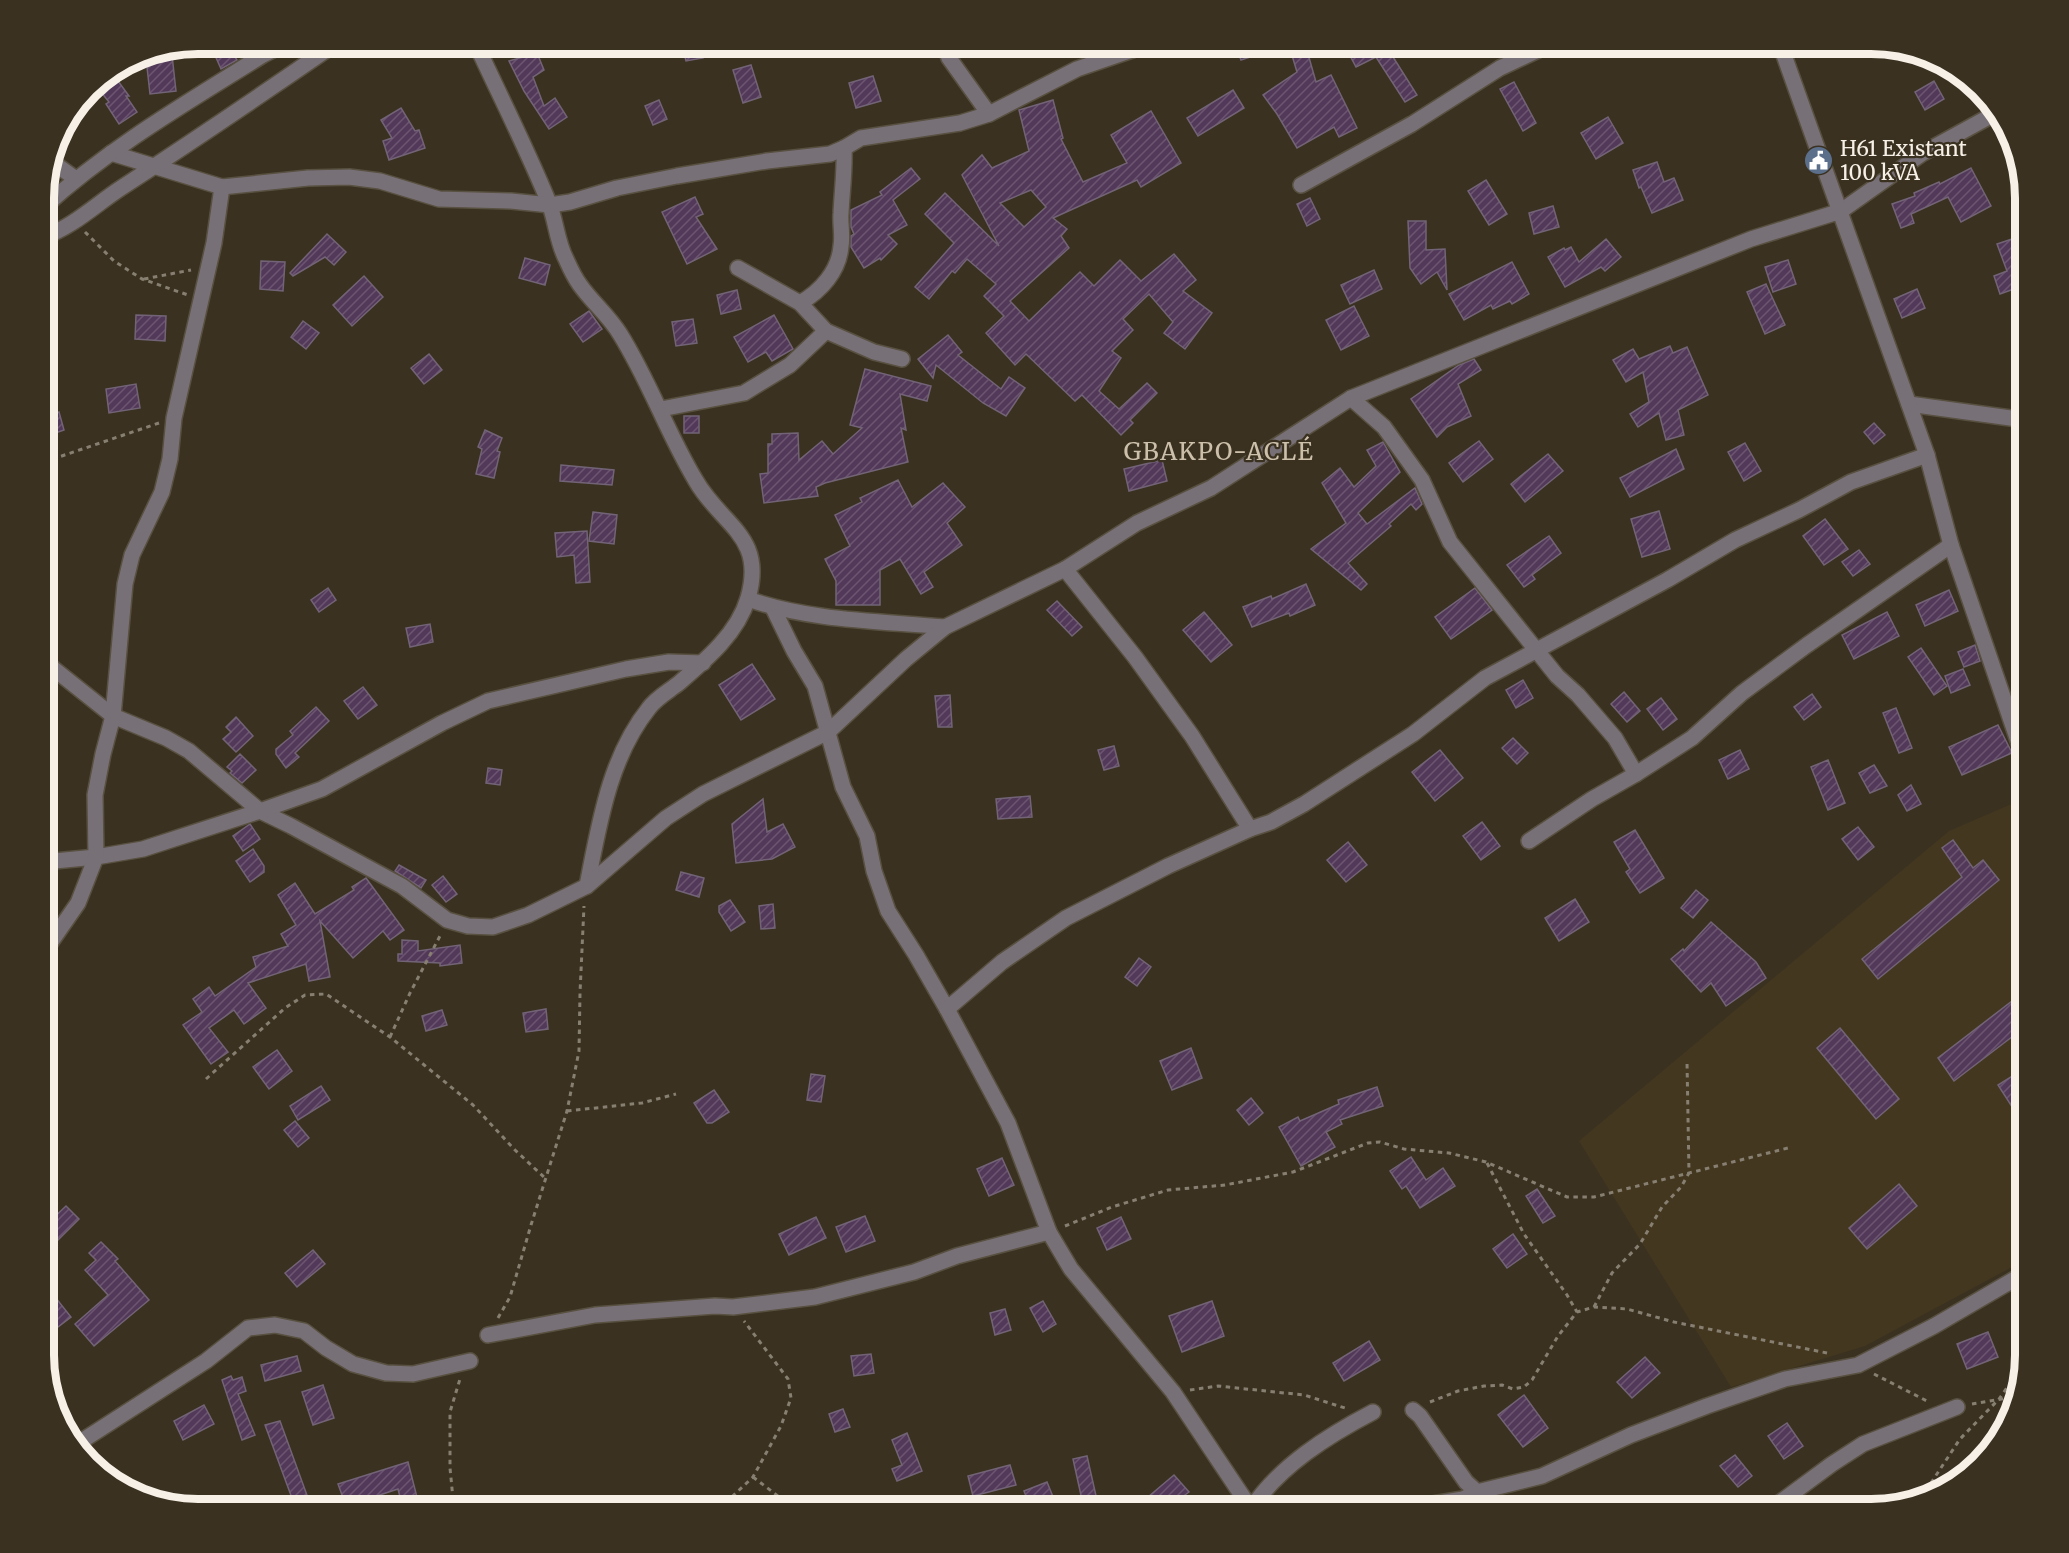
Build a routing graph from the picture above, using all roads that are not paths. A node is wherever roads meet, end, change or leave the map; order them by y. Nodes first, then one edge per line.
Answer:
1 (265, 54) edge
2 (320, 54) edge
3 (481, 54) edge
4 (948, 54) edge
5 (1121, 54) edge
6 (1530, 54) edge
7 (1784, 54) edge
8 (989, 114) junction
9 (1990, 116) edge
10 (844, 148) junction
11 (111, 153) junction
12 (58, 166) edge
13 (157, 166) junction
14 (76, 178) junction
15 (1301, 185) dead end
16 (222, 187) junction
17 (54, 198) edge
18 (549, 205) junction
19 (1841, 211) junction
20 (54, 232) edge
21 (738, 268) dead end
22 (800, 303) junction
23 (826, 331) junction
24 (902, 358) dead end
25 (1351, 398) junction
26 (1909, 404) junction
27 (661, 409) junction
28 (2015, 419) edge
29 (1927, 455) junction
30 (1951, 545) junction
31 (1065, 569) junction
32 (748, 599) junction
33 (773, 608) junction
34 (945, 627) junction
35 (1537, 650) junction
36 (703, 663) junction
37 (54, 669) edge
38 (113, 716) junction
39 (828, 732) junction
40 (2015, 732) edge
41 (1636, 774) junction
42 (260, 812) junction
43 (1250, 829) junction
44 (1529, 841) dead end
45 (96, 857) junction
46 (54, 861) edge
47 (587, 886) junction
48 (54, 938) edge
49 (947, 1009) junction
50 (1049, 1232) junction
51 (2015, 1279) edge
52 (488, 1335) road end
53 (470, 1361) road end
54 (1957, 1407) road end
55 (1413, 1410) road end
56 (1373, 1412) road end
57 (82, 1440) edge
58 (1477, 1492) junction
59 (1244, 1499) edge
60 (1258, 1499) edge
61 (1458, 1499) edge
62 (1785, 1499) edge

1 - 11 street
2 - 13 street
3 - 18 street
4 - 8 street
5 - 8 street
6 - 15 street
7 - 19 street
8 - 10 street
9 - 19 street
10 - 18 street
10 - 22 street
11 - 13 street
11 - 14 street
12 - 14 street
13 - 16 street
13 - 20 street
14 - 17 street
16 - 18 street
16 - 38 street
18 - 27 street
19 - 25 street
19 - 26 street
21 - 22 street
22 - 23 street
23 - 24 street
23 - 27 street
25 - 31 street
25 - 35 street
26 - 28 street
26 - 29 street
27 - 32 street
29 - 30 street
29 - 35 street
30 - 40 street
30 - 41 street
31 - 34 street
31 - 43 street
32 - 33 street
32 - 36 street
33 - 34 street
33 - 39 street
34 - 39 street
35 - 41 street
35 - 43 street
36 - 42 street
36 - 47 street
37 - 38 street
38 - 42 street
38 - 45 street
39 - 47 street
39 - 49 street
41 - 44 street
42 - 45 street
42 - 47 street
43 - 49 street
45 - 46 street
45 - 48 street
49 - 50 street
50 - 52 street
50 - 59 street
51 - 58 street
53 - 57 street
54 - 62 street
55 - 58 street
56 - 60 street
58 - 61 street

